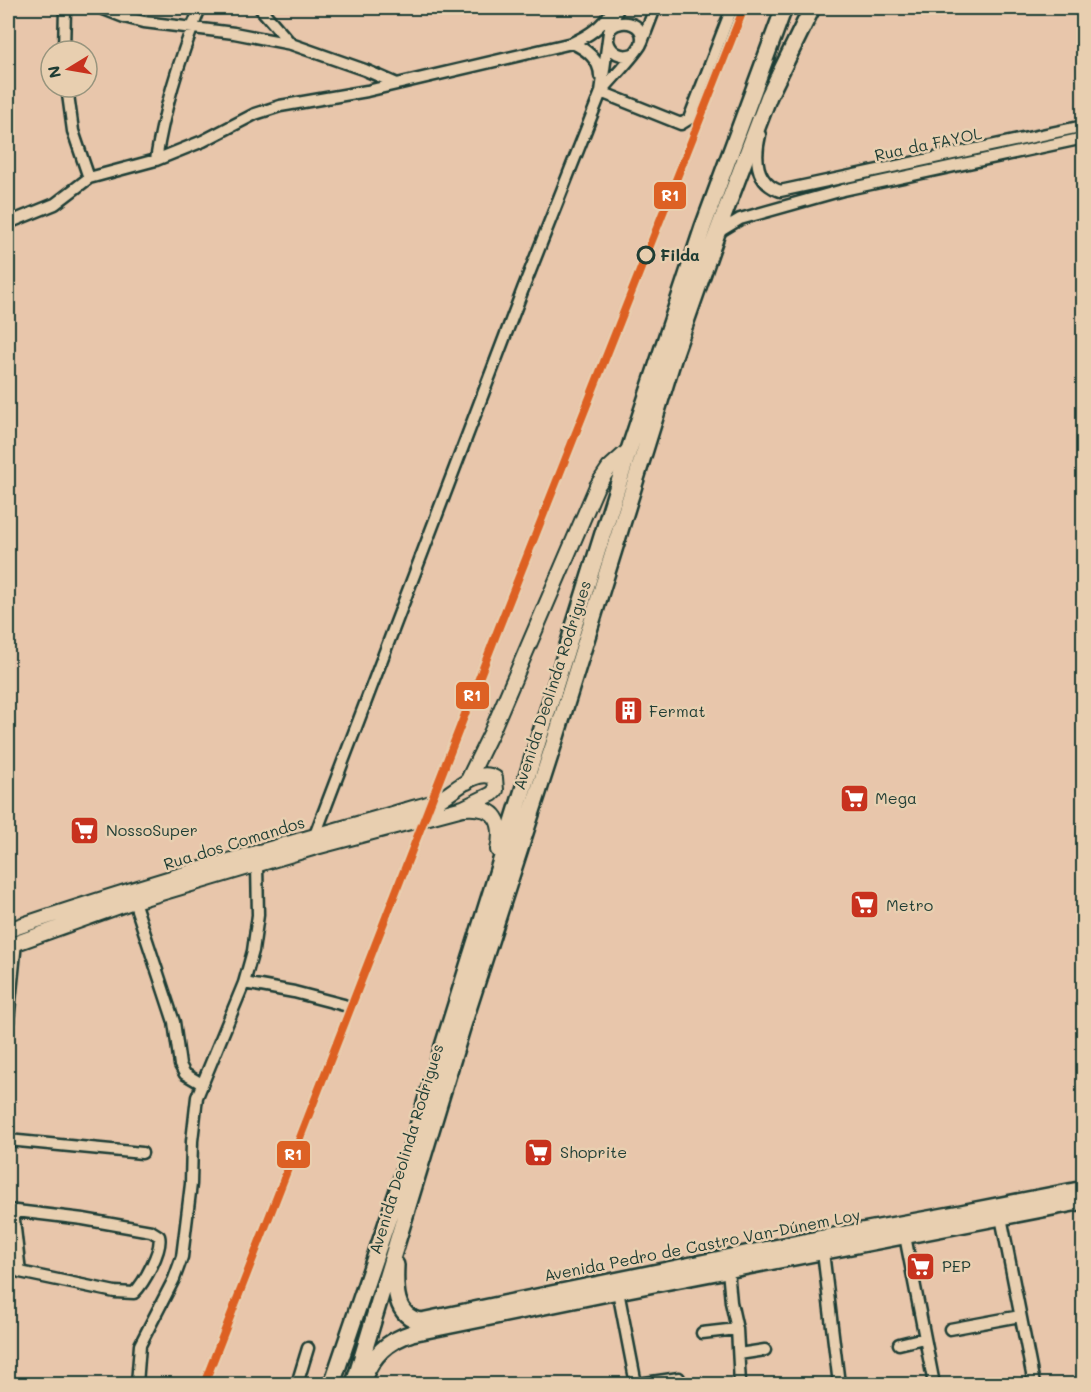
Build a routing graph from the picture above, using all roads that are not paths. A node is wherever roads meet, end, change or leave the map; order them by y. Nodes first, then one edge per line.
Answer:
1 (65, 8) edge
2 (101, 8) edge
3 (200, 8) edge
4 (260, 8) edge
5 (616, 8) edge
6 (655, 8) edge
7 (732, 8) edge
8 (784, 8) edge
9 (812, 8) edge
10 (192, 27) junction
11 (608, 35) junction
12 (64, 39) edge
13 (291, 44) junction
14 (572, 44) junction
15 (640, 45) junction
16 (633, 54) junction
17 (594, 58) junction
18 (605, 62) junction
19 (395, 83) junction
20 (601, 92) junction
21 (769, 96) junction
22 (69, 99) edge
23 (1083, 126) edge
24 (1083, 138) edge
25 (156, 160) junction
26 (89, 178) junction
27 (8, 222) edge
28 (717, 233) junction
29 (629, 450) junction
30 (467, 782) junction
31 (463, 808) junction
32 (315, 835) junction
33 (257, 865) junction
34 (489, 895) junction
35 (134, 901) junction
36 (8, 930) edge
37 (12, 944) edge
38 (244, 983) junction
39 (344, 1005) dead end
40 (8, 1022) edge
41 (202, 1084) junction
42 (8, 1140) edge
43 (142, 1154) dead end
44 (1083, 1189) edge
45 (1083, 1201) edge
46 (10, 1211) edge
47 (1001, 1217) junction
48 (904, 1236) junction
49 (398, 1240) junction
50 (823, 1252) junction
51 (728, 1270) junction
52 (618, 1291) junction
53 (1020, 1316) junction
54 (737, 1329) junction
55 (950, 1329) dead end
56 (702, 1333) dead end
57 (924, 1338) junction
58 (899, 1344) dead end
59 (308, 1348) dead end
60 (765, 1350) dead end
61 (738, 1354) junction
62 (679, 1378) dead end
63 (137, 1384) edge
64 (297, 1384) edge
65 (332, 1384) edge
66 (354, 1384) edge
67 (361, 1384) edge
68 (637, 1384) edge
69 (740, 1384) edge
70 (839, 1384) edge
71 (934, 1384) edge
72 (1034, 1384) edge

1 - 12 street
2 - 10 street
3 - 10 street
4 - 13 street
5 - 11 street
5 - 14 street
6 - 15 street
7 - 20 street
8 - 29 highway, Avenida Deolinda Rodrigues
9 - 21 highway, Avenida Deolinda Rodrigues
10 - 13 street
10 - 25 street
11 - 15 street
11 - 16 street
11 - 18 street
13 - 19 street
14 - 17 street
14 - 19 street
15 - 16 street
16 - 18 street
16 - 20 street
17 - 18 street
17 - 20 street
18 - 20 street
19 - 25 street
20 - 32 street
21 - 23 street, Rua da FAYOL
21 - 28 highway, Avenida Deolinda Rodrigues
22 - 26 street
24 - 28 street, Rua da FAYOL
25 - 26 street
26 - 27 street
28 - 49 highway, Avenida Deolinda Rodrigues
29 - 30 main road
29 - 34 highway, Avenida Deolinda Rodrigues
30 - 31 main road, Rua dos Comandos
30 - 32 main road, Rua dos Comandos
31 - 33 main road, Rua dos Comandos
31 - 34 main road
32 - 36 main road, Rua dos Comandos
33 - 35 main road, Rua dos Comandos
33 - 38 street
34 - 65 highway, Avenida Deolinda Rodrigues
35 - 37 main road, Rua dos Comandos
35 - 41 street
37 - 40 street
38 - 39 street
38 - 41 street
41 - 63 street
42 - 43 street
44 - 49 highway, Avenida Pedro de Castro Van-Dúnem Loy
45 - 47 highway, Avenida Pedro de Castro Van-Dúnem Loy
46 - 46 street
47 - 48 highway, Avenida Pedro de Castro Van-Dúnem Loy
47 - 53 street
48 - 50 highway, Avenida Pedro de Castro Van-Dúnem Loy
48 - 57 street
49 - 66 highway, Avenida Deolinda Rodrigues
50 - 51 highway, Avenida Pedro de Castro Van-Dúnem Loy
50 - 70 street
51 - 52 highway, Avenida Pedro de Castro Van-Dúnem Loy
51 - 54 street
52 - 67 highway, Avenida Pedro de Castro Van-Dúnem Loy
52 - 68 street
53 - 55 street
53 - 72 street
54 - 56 street
54 - 61 street
57 - 58 street
57 - 71 street
59 - 64 street
60 - 61 street
61 - 69 street
62 - 68 street

